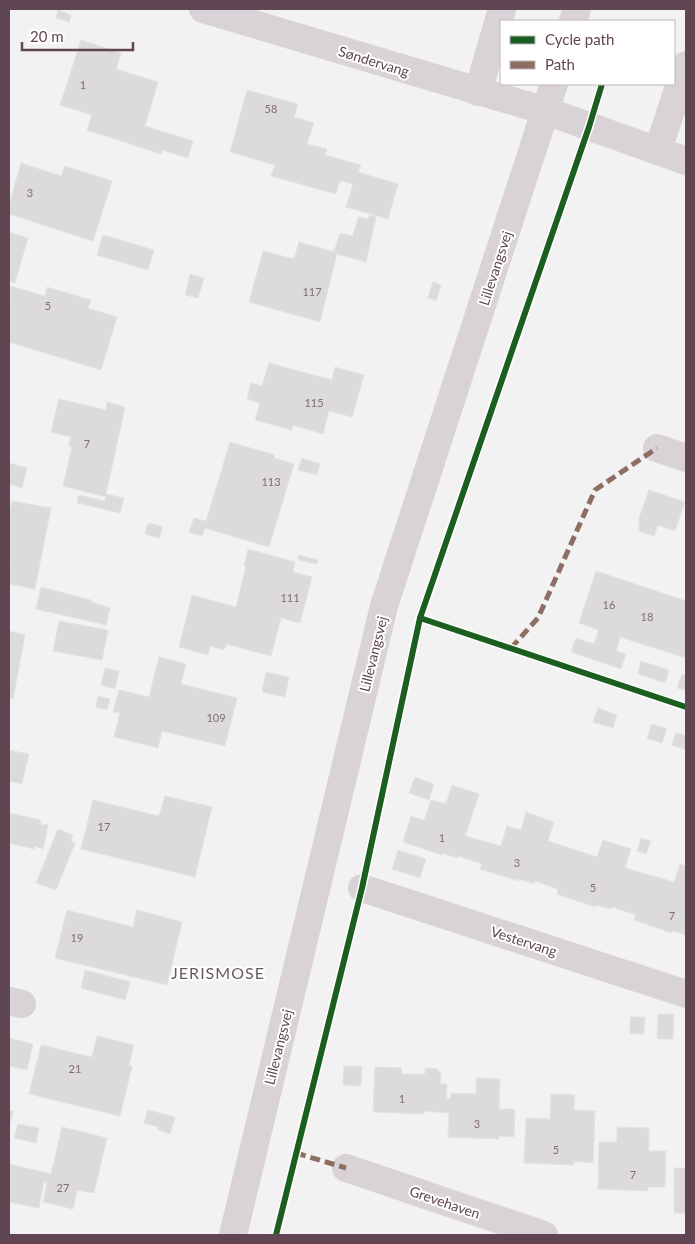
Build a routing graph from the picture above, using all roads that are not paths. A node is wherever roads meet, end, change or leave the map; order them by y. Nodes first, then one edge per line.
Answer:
1 (203, 9) edge
2 (502, 9) edge
3 (686, 65) edge
4 (554, 85) edge
5 (478, 92) junction
6 (546, 111) junction
7 (658, 150) junction
8 (686, 160) edge
9 (657, 448) dead end
10 (686, 458) edge
11 (362, 888) dead end
12 (686, 994) edge
13 (346, 1168) dead end
14 (233, 1235) edge
15 (544, 1235) edge

1 - 5 street, Søndervang
2 - 5 street
3 - 7 street
4 - 6 street, Lillevangsvej
5 - 6 street, Søndervang
6 - 7 street, Søndervang
6 - 14 street, Lillevangsvej
7 - 8 street, Søndervang
9 - 10 street
11 - 12 street, Vestervang
13 - 15 street, Grevehaven

